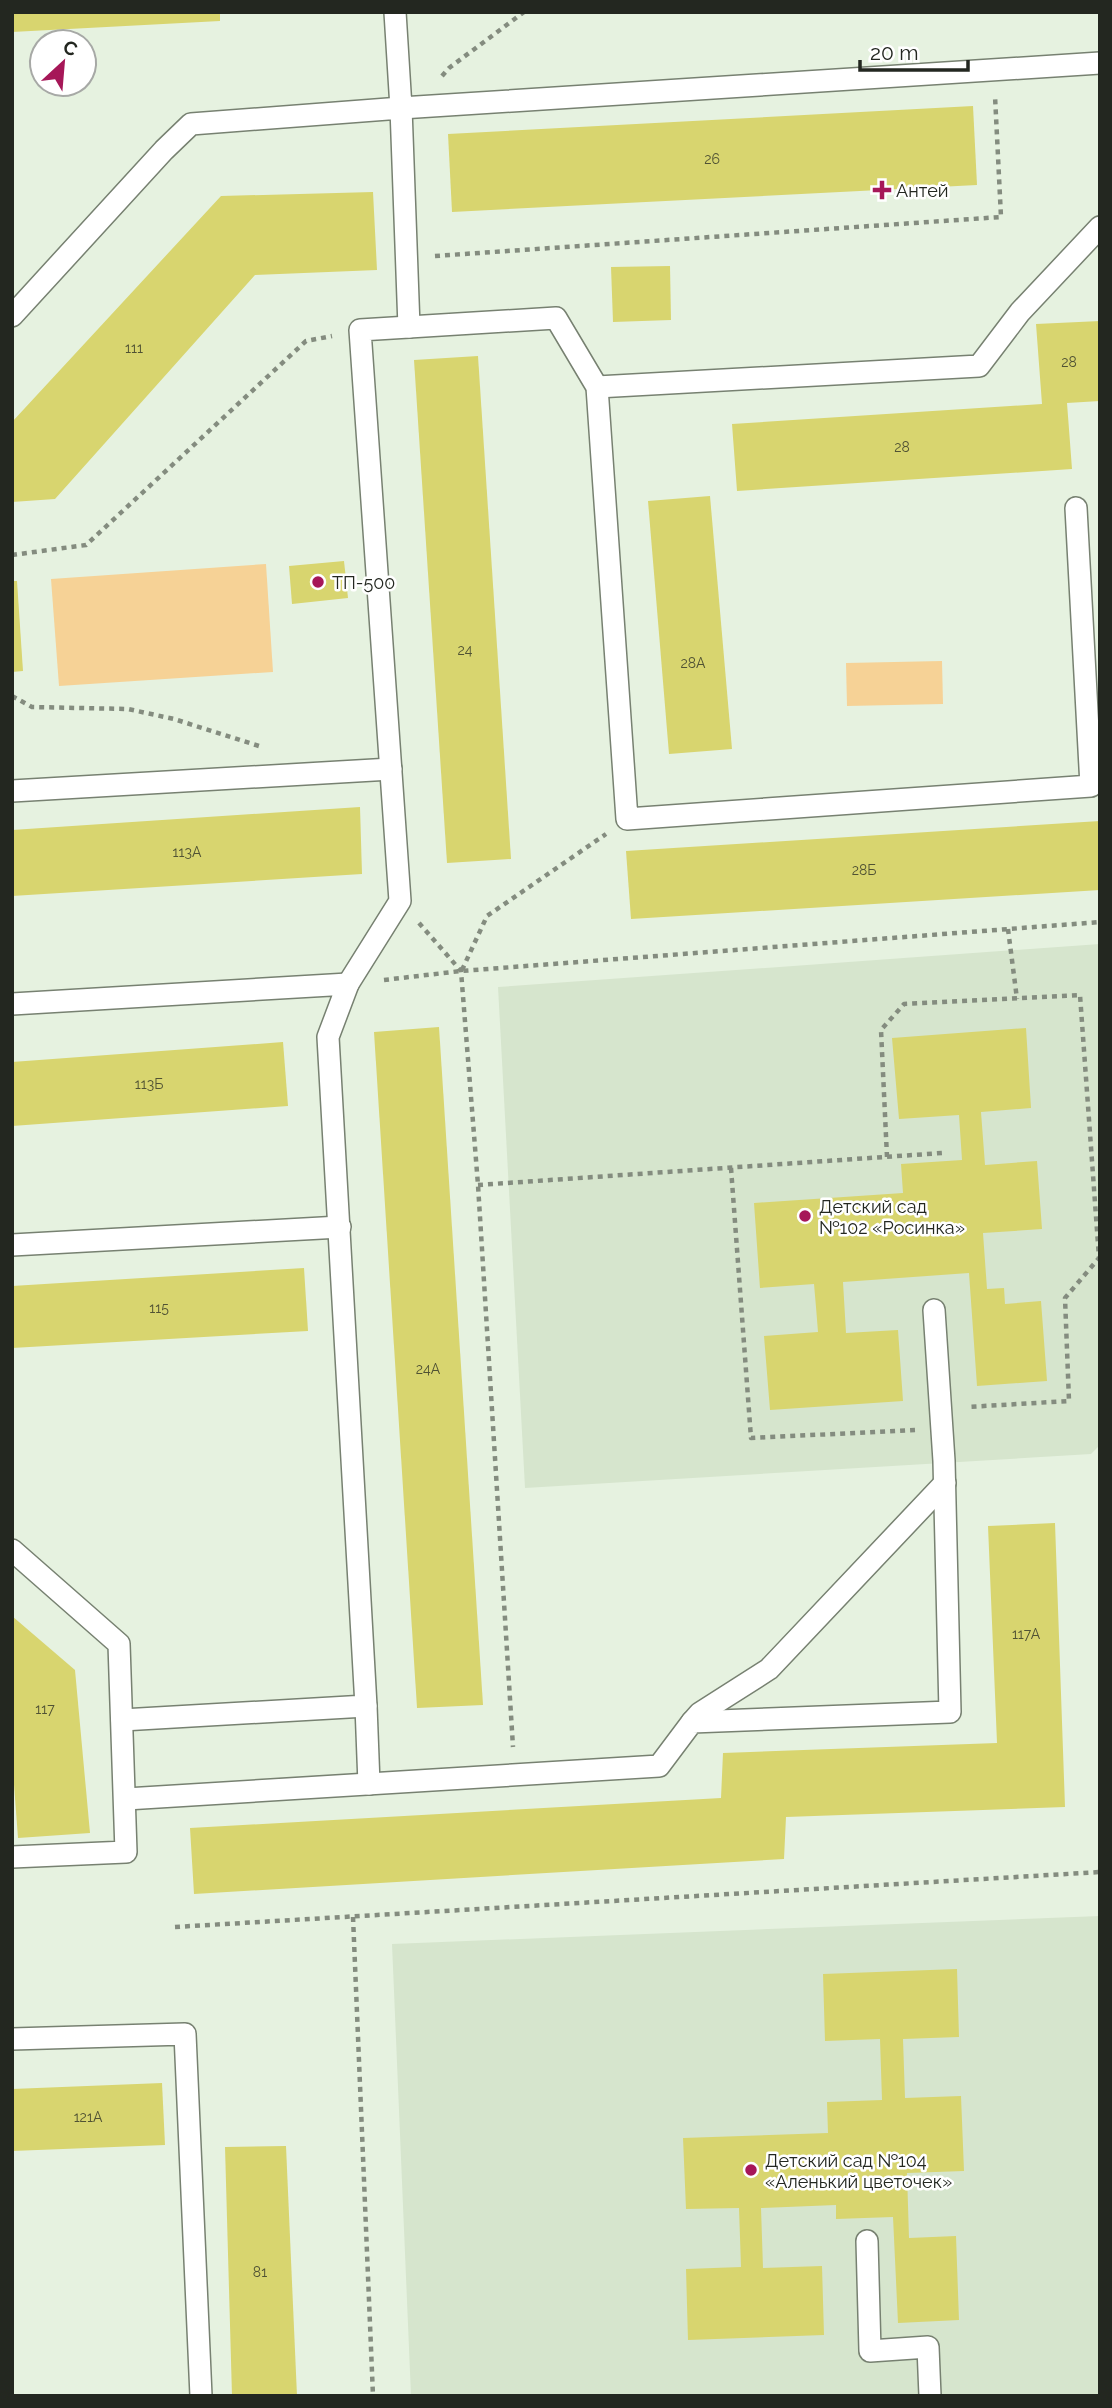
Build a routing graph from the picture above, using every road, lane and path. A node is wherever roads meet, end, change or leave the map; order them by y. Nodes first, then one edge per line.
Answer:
1 (395, 12) edge
2 (524, 12) edge
3 (1100, 63) edge
4 (994, 71) junction
5 (406, 108) junction
6 (1100, 227) edge
7 (408, 257) junction
8 (12, 316) edge
9 (409, 327) junction
10 (360, 330) junction
11 (597, 387) junction
12 (1076, 508) dead end
13 (12, 555) edge
14 (12, 696) edge
15 (266, 749) dead end
16 (391, 769) junction
17 (12, 791) edge
18 (627, 819) junction
19 (401, 901) junction
20 (1100, 922) edge
21 (1008, 929) junction
22 (461, 971) junction
23 (348, 984) junction
24 (1017, 999) junction
25 (12, 1004) edge
26 (942, 1153) dead end
27 (887, 1157) junction
28 (731, 1168) junction
29 (478, 1185) junction
30 (340, 1227) junction
31 (12, 1245) edge
32 (934, 1310) dead end
33 (941, 1419) junction
34 (945, 1483) junction
35 (12, 1550) edge
36 (366, 1706) junction
37 (122, 1720) junction
38 (692, 1722) junction
39 (515, 1775) junction
40 (369, 1784) junction
41 (126, 1799) junction
42 (12, 1857) edge
43 (1100, 1872) edge
44 (353, 1917) junction
45 (175, 1927) dead end
46 (12, 2039) edge
47 (867, 2241) dead end
48 (201, 2396) edge
49 (373, 2396) edge
50 (930, 2396) edge

1 - 5 lane
2 - 5 path
3 - 4 lane
4 - 5 lane
4 - 7 path
5 - 7 lane
5 - 8 lane
6 - 11 lane
7 - 9 lane
9 - 10 lane
9 - 11 lane
10 - 13 path
10 - 16 lane
11 - 18 lane
12 - 18 lane
14 - 15 path
16 - 17 lane
16 - 19 lane
18 - 22 path
19 - 22 path
19 - 23 lane
20 - 21 path
21 - 22 path
21 - 24 path
22 - 23 path
22 - 29 path
23 - 25 lane
23 - 30 lane
24 - 27 path
24 - 33 path
26 - 27 path
27 - 28 path
28 - 29 path
28 - 33 path
29 - 39 path
30 - 31 lane
30 - 36 lane
32 - 33 lane
33 - 34 lane
34 - 38 lane
34 - 38 lane
35 - 37 lane
36 - 37 lane
36 - 40 lane
37 - 41 lane
38 - 39 lane
39 - 40 lane
40 - 41 lane
41 - 42 lane
43 - 44 path
44 - 45 path
44 - 49 path
46 - 48 lane
47 - 50 lane

